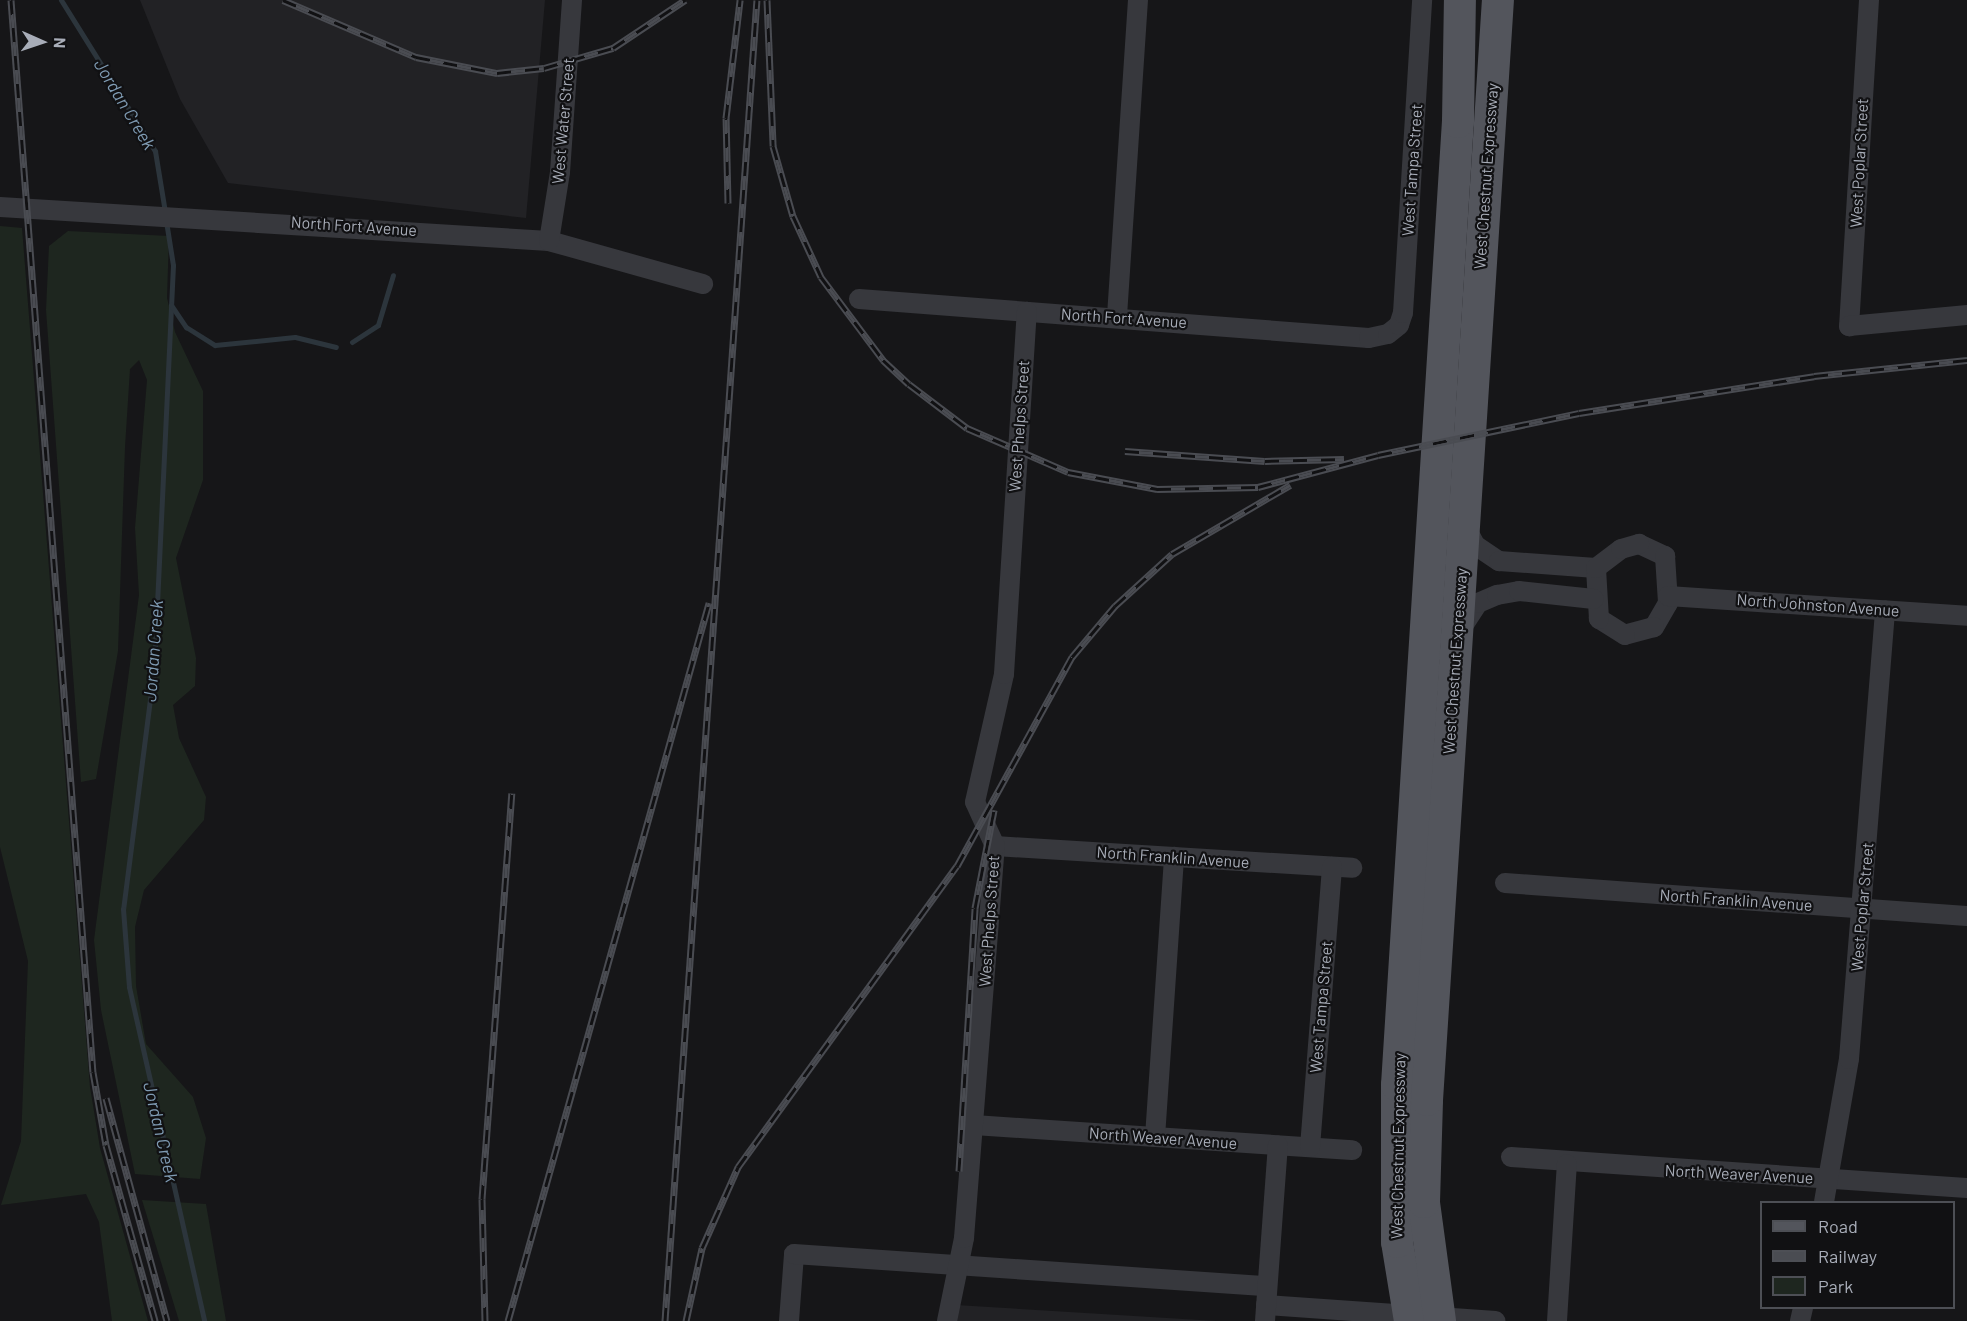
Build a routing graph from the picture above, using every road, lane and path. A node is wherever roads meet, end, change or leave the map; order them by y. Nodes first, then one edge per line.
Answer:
1 (572, 0) edge
2 (1138, 0) edge
3 (1422, 0) edge
4 (1460, 0) edge
5 (1498, 0) edge
6 (1869, 0) edge
7 (0, 207) edge
8 (549, 241) junction
9 (703, 284) dead end
10 (859, 299) dead end
11 (1027, 312) junction
12 (1967, 315) edge
13 (1117, 316) junction
14 (1388, 334) joint
15 (1463, 524) junction
16 (1596, 568) junction
17 (1668, 596) junction
18 (1594, 599) junction
19 (1885, 610) junction
20 (1967, 616) edge
21 (1456, 636) junction
22 (995, 846) junction
23 (1174, 857) junction
24 (1332, 867) junction
25 (1352, 868) dead end
26 (1505, 883) dead end
27 (1863, 908) junction
28 (1967, 916) edge
29 (974, 1125) junction
30 (1155, 1137) junction
31 (1278, 1145) junction
32 (1310, 1147) junction
33 (1352, 1150) dead end
34 (1511, 1157) dead end
35 (1567, 1164) junction
36 (1829, 1179) junction
37 (1967, 1188) edge
38 (1824, 1201) edge
39 (957, 1266) junction
40 (1266, 1304) edge
41 (1424, 1319) edge
42 (789, 1321) edge
43 (947, 1321) edge
44 (1495, 1321) edge
45 (1557, 1321) edge

1 - 8 street, West Water Street
2 - 13 street
3 - 14 street, West Tampa Street
4 - 41 main road, West Chestnut Expressway
5 - 15 main road, West Chestnut Expressway
6 - 12 street, West Poplar Street
7 - 8 street, North Fort Avenue
8 - 9 street, North Fort Avenue
10 - 11 street, North Fort Avenue
11 - 13 street, North Fort Avenue
11 - 22 street, West Phelps Street
13 - 14 street, North Fort Avenue
15 - 16 street
15 - 21 main road, West Chestnut Expressway
16 - 17 street
16 - 18 street
17 - 18 street
17 - 19 street, North Johnston Avenue
18 - 21 street
19 - 20 street, North Johnston Avenue
19 - 27 street, West Poplar Street
21 - 41 main road, West Chestnut Expressway
22 - 23 street, North Franklin Avenue
22 - 29 street, West Phelps Street
23 - 24 street, North Franklin Avenue
23 - 30 street
24 - 25 street, North Franklin Avenue
24 - 32 street, West Tampa Street
26 - 27 street, North Franklin Avenue
27 - 28 street, North Franklin Avenue
27 - 36 street, West Poplar Street
29 - 30 street, North Weaver Avenue
29 - 39 street, West Phelps Street
30 - 31 street, North Weaver Avenue
31 - 32 street, North Weaver Avenue
31 - 40 street
32 - 33 street, North Weaver Avenue
34 - 35 street, North Weaver Avenue
35 - 36 street, North Weaver Avenue
35 - 45 street
36 - 37 street, North Weaver Avenue
36 - 38 street, West Poplar Street
39 - 40 street
39 - 42 street
39 - 43 street, West Phelps Street
40 - 41 street
41 - 44 street

